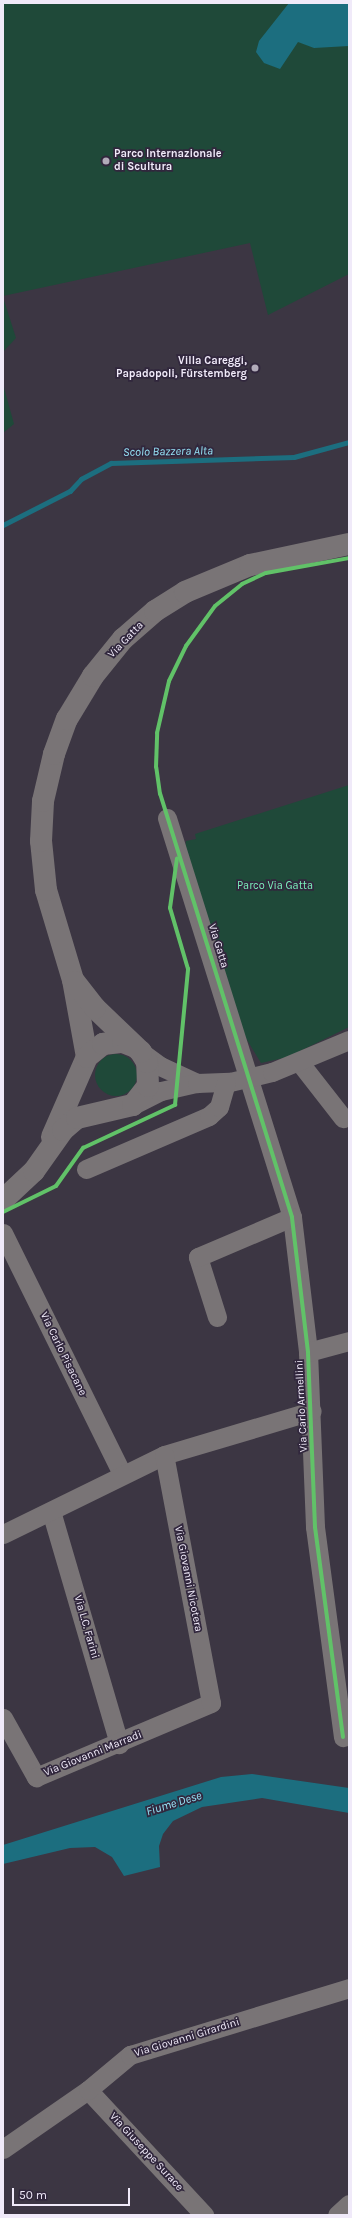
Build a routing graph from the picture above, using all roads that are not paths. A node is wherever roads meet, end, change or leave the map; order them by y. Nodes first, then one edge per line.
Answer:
1 (349, 544) edge
2 (167, 818) dead end
3 (73, 980) junction
4 (349, 1040) edge
5 (137, 1049) junction
6 (85, 1061) junction
7 (300, 1063) junction
8 (250, 1079) junction
9 (197, 1083) junction
10 (226, 1083) junction
11 (123, 1107) junction
12 (343, 1118) dead end
13 (48, 1149) junction
14 (86, 1169) dead end
15 (3, 1200) edge
16 (292, 1217) junction
17 (3, 1233) edge
18 (217, 1317) dead end
19 (349, 1341) edge
20 (308, 1352) junction
21 (312, 1411) junction
22 (164, 1455) junction
23 (122, 1474) junction
24 (51, 1511) junction
25 (3, 1534) edge
26 (212, 1703) joint
27 (3, 1718) edge
28 (343, 1737) dead end
29 (119, 1744) junction
30 (349, 1988) edge
31 (88, 2090) junction
32 (3, 2149) edge
33 (349, 2204) edge
34 (204, 2215) edge
35 (337, 2215) edge

1 - 3 street, Via Gatta
2 - 8 street, Via Gatta
3 - 5 street, Via Gatta
3 - 6 street, Via Gatta
4 - 7 street
5 - 6 street
5 - 9 street
5 - 11 street, Via Gatta
6 - 11 street, Via Gatta
6 - 13 street
7 - 8 street
7 - 12 street
8 - 10 street
8 - 16 street, Via Carlo Armellini
9 - 10 street
9 - 11 street
10 - 14 street
11 - 13 street
13 - 15 street
16 - 18 street
16 - 20 street, Via Carlo Armellini
17 - 23 street, Via Carlo Pisacane
19 - 20 street
20 - 21 street, Via Carlo Armellini
21 - 22 street
21 - 28 street, Via Carlo Armellini
22 - 23 street
22 - 26 street, Via Giovanni Nicotera
23 - 24 street
24 - 25 street
24 - 29 street, Via L.C. Farini
26 - 29 street, Via Giovanni Marradi
27 - 29 street, Via Giovanni Marradi
30 - 31 street, Via Giovanni Girardini
31 - 32 street, Via Giovanni Girardini
31 - 34 street, Via Giuseppe Surace
33 - 35 street

